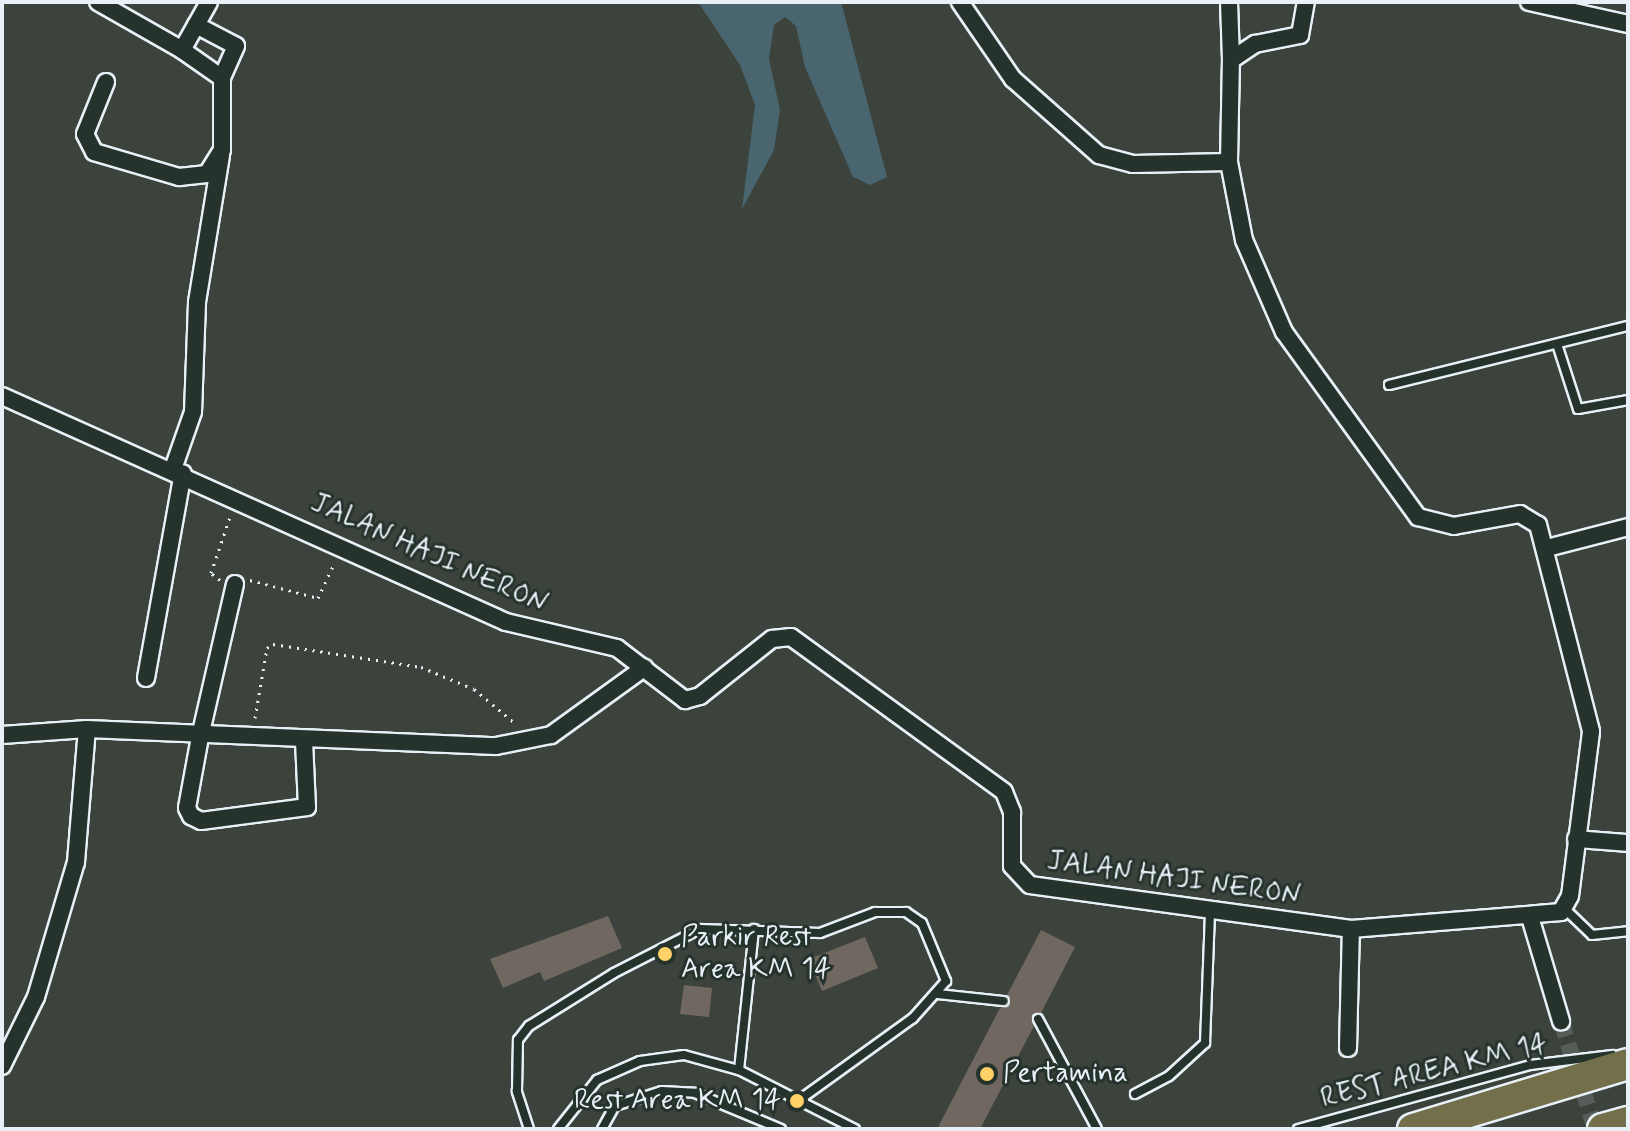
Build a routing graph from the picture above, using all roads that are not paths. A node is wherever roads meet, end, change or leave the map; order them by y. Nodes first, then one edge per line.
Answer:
1 (98, 2) edge
2 (209, 2) edge
3 (960, 2) edge
4 (1229, 2) edge
5 (1306, 2) edge
6 (1529, 2) edge
7 (1628, 24) edge
8 (196, 25) junction
9 (182, 50) junction
10 (1231, 60) junction
11 (222, 78) junction
12 (106, 82) dead end
13 (222, 150) junction
14 (1229, 162) junction
15 (1628, 326) edge
16 (1557, 344) junction
17 (1389, 385) dead end
18 (2, 396) edge
19 (1628, 400) edge
20 (178, 471) junction
21 (1628, 527) edge
22 (1547, 548) junction
23 (235, 584) road end
24 (644, 668) junction
25 (146, 678) dead end
26 (87, 729) junction
27 (2, 735) edge
28 (200, 737) junction
29 (304, 742) junction
30 (1576, 839) junction
31 (1628, 843) edge
32 (1210, 912) junction
33 (1545, 914) junction
34 (754, 929) junction
35 (1351, 929) junction
36 (1628, 931) edge
37 (937, 994) junction
38 (1004, 1001) dead end
39 (1038, 1019) dead end
40 (1561, 1021) tunnel mouth
41 (1348, 1048) dead end
42 (1628, 1053) edge
43 (1628, 1064) edge
44 (2, 1066) edge
45 (739, 1070) junction
46 (1135, 1094) dead end
47 (798, 1101) junction
48 (1628, 1122) edge
49 (529, 1129) edge
50 (558, 1129) edge
51 (602, 1129) edge
52 (781, 1129) edge
53 (855, 1129) edge
54 (1097, 1129) edge
55 (1298, 1129) edge
56 (1413, 1129) edge
57 (1603, 1129) edge

1 - 9 street
2 - 8 street
3 - 14 street
4 - 10 street
5 - 10 street
6 - 7 street
8 - 9 street
8 - 11 street
9 - 11 street
10 - 14 street
11 - 13 street
12 - 13 street
13 - 20 street
14 - 22 street
15 - 16 lane
16 - 17 lane
16 - 19 lane
18 - 20 street, JALAN HAJI NERON
20 - 24 street, JALAN HAJI NERON
20 - 25 street
21 - 22 street
22 - 30 street
23 - 28 street
24 - 29 street
24 - 32 street, JALAN HAJI NERON
26 - 27 street
26 - 28 street
26 - 44 street
28 - 29 street
28 - 29 street
30 - 31 street
30 - 33 street
32 - 35 street, JALAN HAJI NERON
32 - 46 lane
33 - 35 street, JALAN HAJI NERON
33 - 36 lane
33 - 40 street
34 - 37 lane
34 - 45 lane
34 - 49 lane
35 - 41 street
37 - 38 lane
37 - 47 lane
39 - 54 lane
42 - 55 lane, REST AREA KM 14
43 - 56 highway
45 - 47 lane
45 - 50 lane
47 - 53 lane
48 - 57 highway
51 - 52 lane

